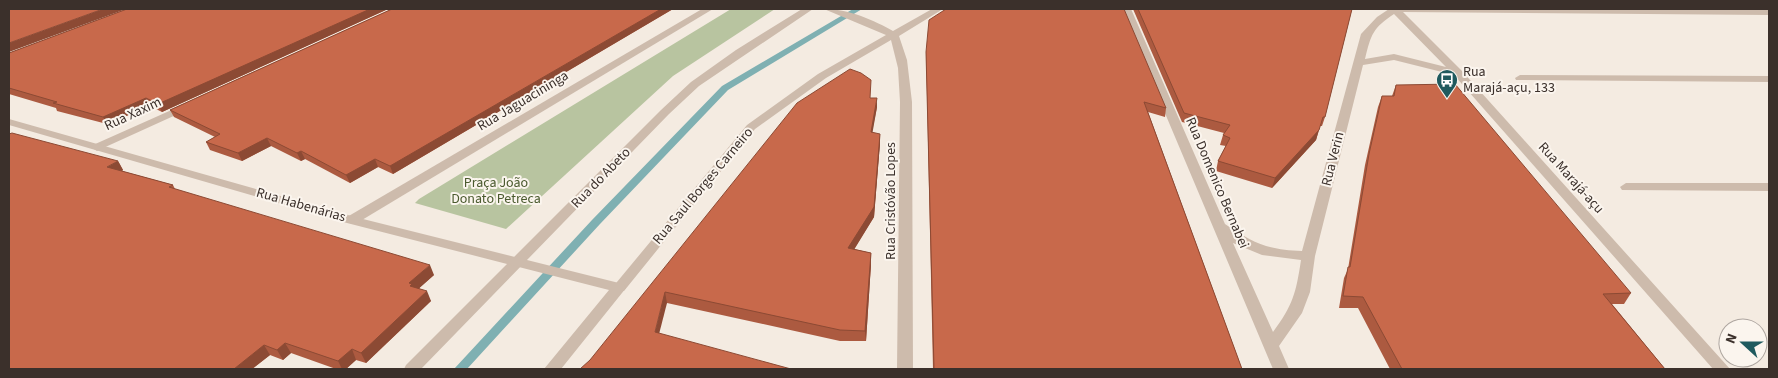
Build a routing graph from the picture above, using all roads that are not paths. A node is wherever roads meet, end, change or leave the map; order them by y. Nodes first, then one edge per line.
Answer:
1 (708, 9) edge
2 (808, 9) edge
3 (831, 9) edge
4 (938, 9) edge
5 (1126, 9) edge
6 (1395, 9) edge
7 (1561, 9) edge
8 (1769, 12) edge
9 (894, 35) junction
10 (1358, 63) junction
11 (1457, 72) junction
12 (1520, 78) dead end
13 (1769, 79) edge
14 (195, 102) edge
15 (9, 122) edge
16 (97, 147) junction
17 (1626, 187) dead end
18 (1769, 187) edge
19 (352, 220) junction
20 (1218, 225) junction
21 (1308, 256) junction
22 (519, 262) junction
23 (619, 288) junction
24 (1271, 345) junction
25 (412, 369) edge
26 (552, 369) edge
27 (905, 369) edge
28 (1281, 369) edge
29 (1722, 369) edge

1 - 19 street, Rua Jaguacininga
2 - 22 street, Rua do Abeto
3 - 9 street
4 - 9 street, Rua Saul Borges Carneiro
5 - 20 street, Rua Domenico Bernabei
6 - 7 street
6 - 10 street, Rua Verin
6 - 11 street, Rua Marajá-açu
7 - 8 street
9 - 23 street, Rua Saul Borges Carneiro
9 - 27 street, Rua Cristóvão Lopes
10 - 11 street
10 - 21 street, Rua Verin
11 - 29 street, Rua Marajá-açu
12 - 13 street
14 - 16 street, Rua Xaxim
15 - 16 street, Rua Habenárias
16 - 19 street, Rua Habenárias
17 - 18 street
19 - 22 street, Rua Habenárias
20 - 21 street
20 - 24 street, Rua Domenico Bernabei
21 - 24 street, Rua Verin
22 - 23 street, Rua Habenárias
22 - 25 street, Rua do Abeto
23 - 26 street, Rua Saul Borges Carneiro
24 - 28 street, Rua Domenico Bernabei

